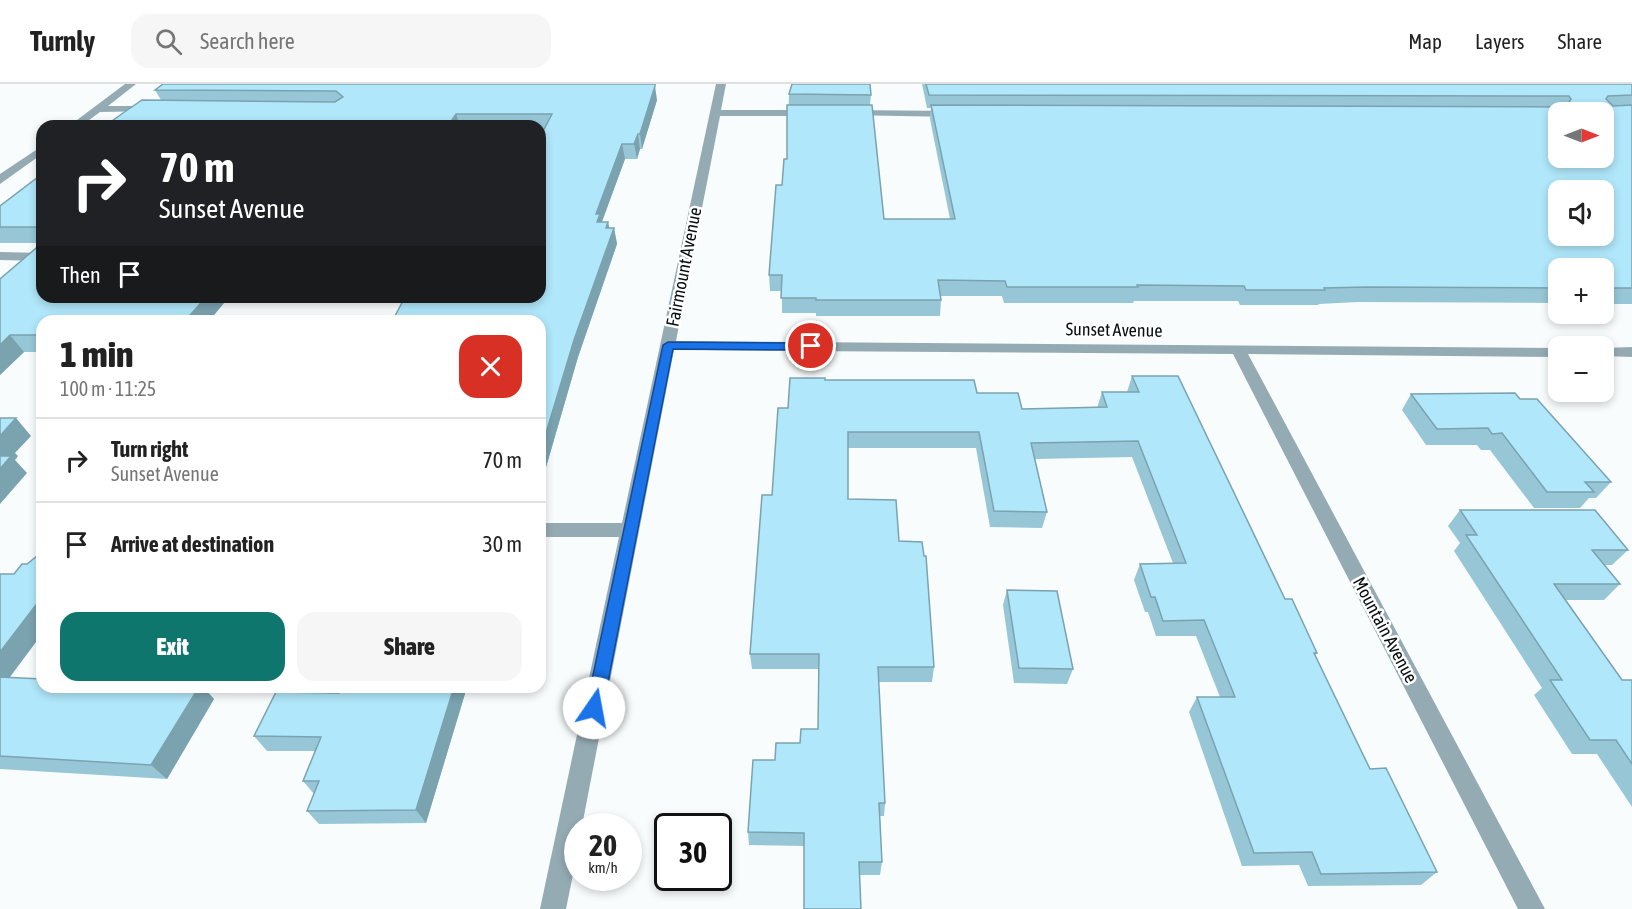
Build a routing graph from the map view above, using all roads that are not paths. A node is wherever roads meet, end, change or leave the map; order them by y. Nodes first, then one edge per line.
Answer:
1 (130, 84) edge
2 (721, 84) edge
3 (97, 109) junction
4 (167, 109) edge
5 (716, 113) junction
6 (822, 113) edge
7 (834, 113) edge
8 (964, 114) edge
9 (82, 120) edge
10 (36, 153) edge
11 (0, 180) edge
12 (0, 256) edge
13 (36, 257) edge
14 (668, 345) junction
15 (1239, 351) junction
16 (1548, 352) edge
17 (1614, 352) edge
18 (1632, 352) edge
19 (546, 530) edge
20 (631, 530) junction
21 (553, 909) edge
22 (1532, 909) edge

1 - 3 street
2 - 5 street, Fairmount Avenue
3 - 4 street
3 - 9 street
5 - 6 street
5 - 14 street, Fairmount Avenue
7 - 8 street
10 - 11 street
12 - 13 street
14 - 15 street, Sunset Avenue
14 - 20 street, Fairmount Avenue
15 - 16 street, Sunset Avenue
15 - 22 street, Mountain Avenue
17 - 18 street
19 - 20 street
20 - 21 street, Fairmount Avenue

